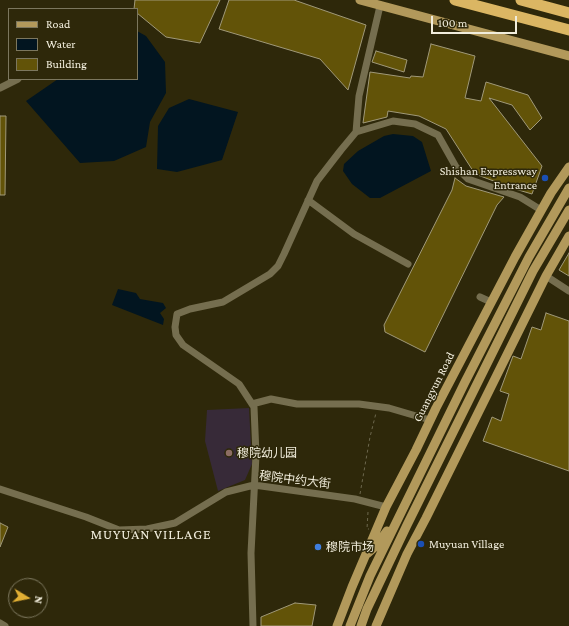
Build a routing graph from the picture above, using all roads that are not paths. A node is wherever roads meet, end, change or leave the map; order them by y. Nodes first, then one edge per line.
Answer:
1 (360, 0) edge
2 (455, 0) edge
3 (522, 0) edge
4 (380, 6) junction
5 (569, 12) edge
6 (569, 30) edge
7 (569, 56) edge
8 (16, 80) edge
9 (0, 88) edge
10 (356, 132) junction
11 (569, 167) edge
12 (569, 188) edge
13 (308, 200) junction
14 (541, 210) junction
15 (569, 210) edge
16 (569, 236) edge
17 (408, 264) dead end
18 (546, 276) junction
19 (569, 291) edge
20 (480, 297) dead end
21 (491, 302) junction
22 (252, 404) junction
23 (430, 420) junction
24 (254, 485) junction
25 (0, 490) edge
26 (386, 507) junction
27 (399, 515) junction
28 (407, 525) junction
29 (407, 554) junction
30 (364, 556) junction
31 (0, 623) edge
32 (5, 626) edge
33 (254, 626) edge
34 (337, 626) edge
35 (350, 626) edge
36 (361, 626) edge
37 (376, 626) edge

1 - 4 main road
2 - 6 highway
3 - 5 highway
4 - 7 main road
4 - 10 street
8 - 9 street
10 - 13 street
10 - 14 street
11 - 14 main road, Guangyun Road
12 - 27 main road
13 - 17 street
13 - 22 street
14 - 21 main road, Guangyun Road
15 - 28 main road
16 - 18 main road
18 - 19 street
18 - 29 main road
20 - 21 street
21 - 23 main road, Guangyun Road
22 - 23 street
22 - 24 street
23 - 26 main road, Guangyun Road
24 - 25 street, 穆院中约大街
24 - 26 street, 穆院中约大街
24 - 33 street
26 - 30 main road, Guangyun Road
27 - 30 main road
27 - 35 main road
28 - 29 main road
28 - 36 main road
29 - 37 main road
30 - 34 main road, Guangyun Road
31 - 32 street

